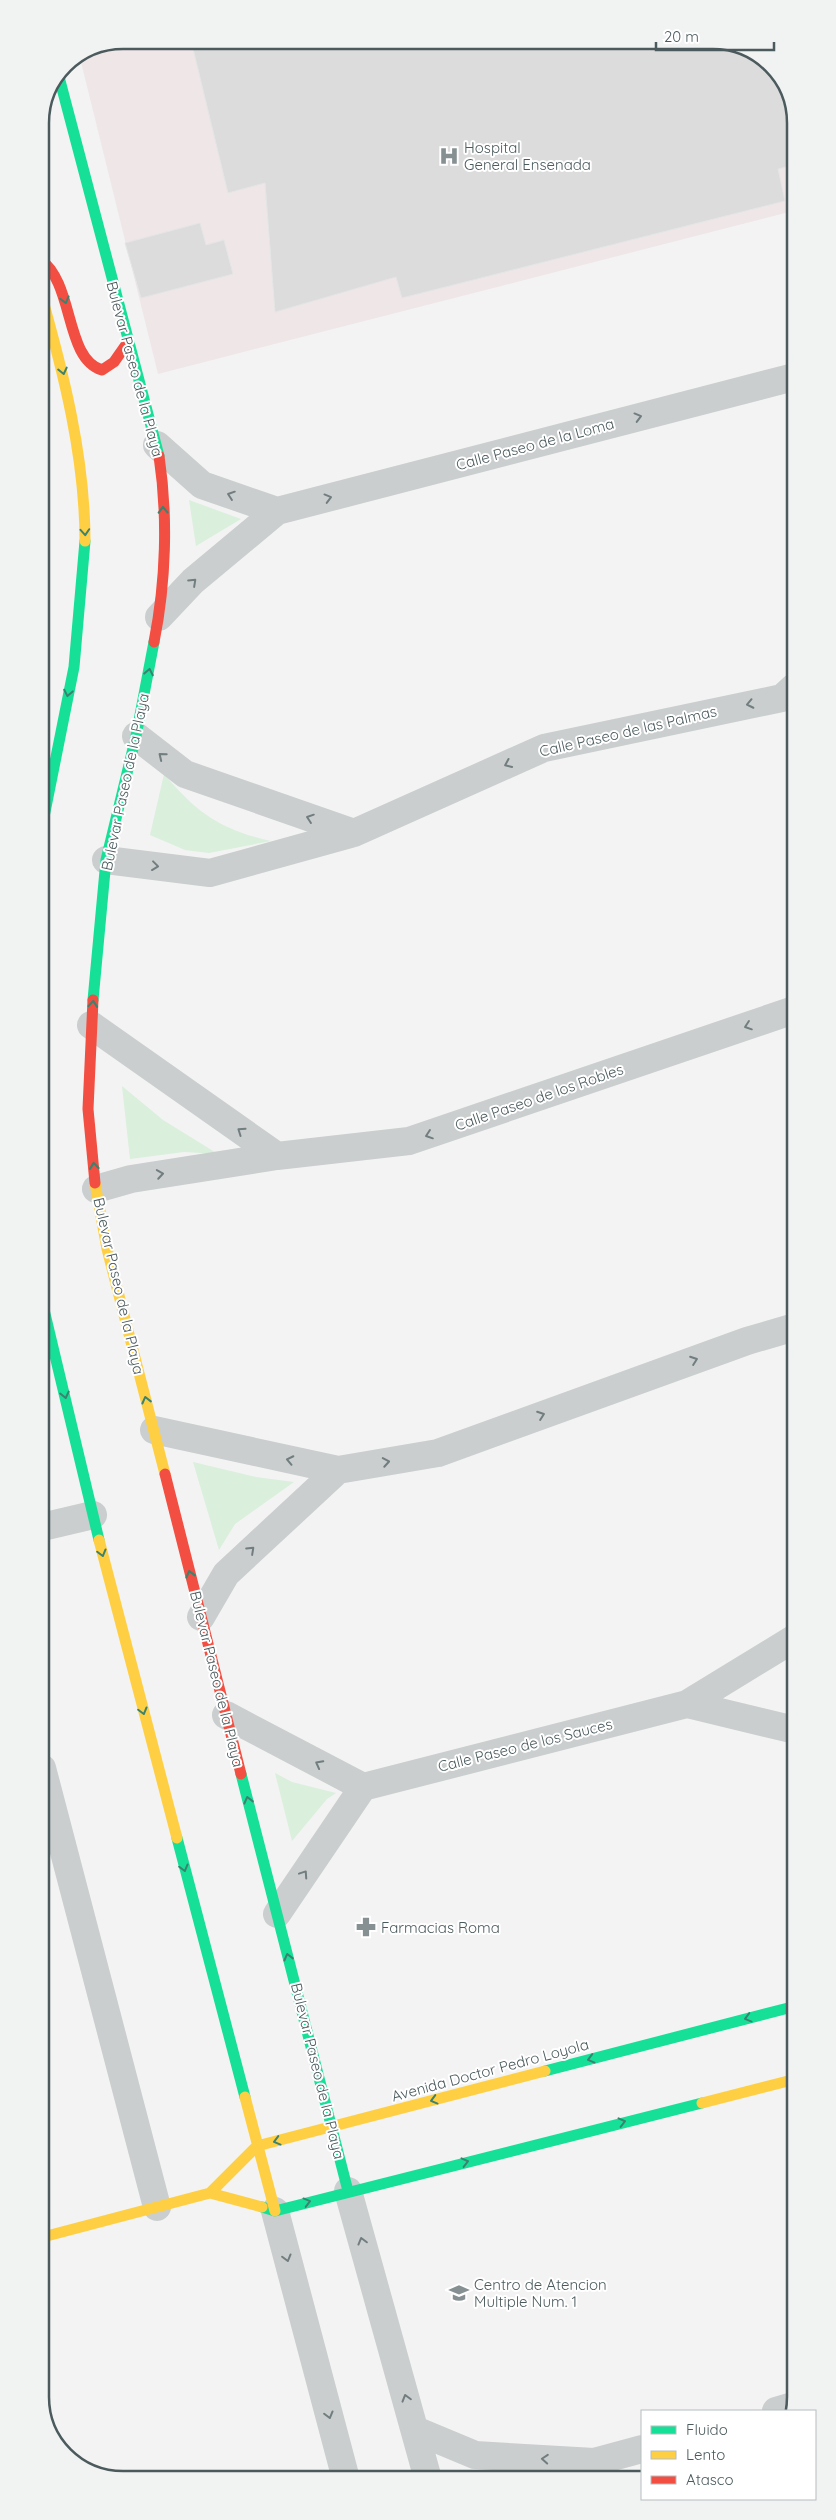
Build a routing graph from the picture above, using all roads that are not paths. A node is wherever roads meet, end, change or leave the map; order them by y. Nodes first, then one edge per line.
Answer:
1 (60, 84) edge
2 (49, 268) edge
3 (49, 322) edge
4 (128, 342) junction
5 (787, 379) edge
6 (156, 444) junction
7 (277, 511) junction
8 (159, 617) junction
9 (787, 693) edge
10 (136, 736) junction
11 (49, 792) edge
12 (354, 834) junction
13 (106, 860) junction
14 (787, 1012) edge
15 (91, 1025) junction
16 (278, 1156) junction
17 (96, 1189) junction
18 (49, 1328) edge
19 (787, 1329) edge
20 (154, 1430) junction
21 (338, 1470) junction
22 (92, 1515) junction
23 (49, 1525) edge
24 (201, 1616) junction
25 (787, 1643) edge
26 (687, 1704) junction
27 (226, 1714) junction
28 (787, 1728) edge
29 (363, 1787) junction
30 (49, 1795) edge
31 (277, 1914) junction
32 (787, 2008) edge
33 (787, 2080) edge
34 (332, 2126) junction
35 (256, 2146) junction
36 (348, 2191) junction
37 (210, 2193) junction
38 (157, 2208) junction
39 (275, 2211) junction
40 (49, 2235) edge
41 (415, 2430) junction
42 (641, 2449) edge
43 (584, 2470) edge
44 (344, 2471) edge
45 (426, 2471) edge

1 - 4 main road, Bulevar Paseo de la Playa
2 -> 4 main road
3 -> 11 main road
4 - 6 main road, Bulevar Paseo de la Playa
7 -> 5 street, Calle Paseo de la Loma
7 -> 6 street
8 -> 6 main road, Bulevar Paseo de la Playa
8 -> 7 street, Calle Paseo de la Loma
10 -> 8 main road, Bulevar Paseo de la Playa
9 -> 12 street, Calle Paseo de las Palmas
12 -> 10 street
10 - 13 main road, Bulevar Paseo de la Playa
13 -> 12 street, Calle Paseo de las Palmas
15 -> 13 main road, Bulevar Paseo de la Playa
14 -> 16 street, Calle Paseo de los Robles
16 -> 15 street
17 -> 15 main road, Bulevar Paseo de la Playa
17 -> 16 street, Calle Paseo de los Robles
20 -> 17 main road, Bulevar Paseo de la Playa
18 -> 22 main road
21 -> 19 street
21 -> 20 street
24 -> 20 main road, Bulevar Paseo de la Playa
24 -> 21 street
22 - 23 street
22 -> 35 main road
24 - 27 main road, Bulevar Paseo de la Playa
25 - 26 street, Calle Paseo de los Sauces
26 - 28 street, Calle Paseo de los Sauces
26 - 29 street, Calle Paseo de los Sauces
29 -> 27 street
31 -> 27 main road, Bulevar Paseo de la Playa
31 -> 29 street
30 - 38 street
34 -> 31 main road, Bulevar Paseo de la Playa
32 -> 34 main road, Avenida Doctor Pedro Loyola
36 -> 33 main road
34 -> 35 main road, Avenida Doctor Pedro Loyola
34 - 36 main road, Bulevar Paseo de la Playa
35 - 37 main road
35 - 39 main road
39 -> 36 main road
41 -> 36 street, Bulevar Paseo de la Playa
37 - 38 main road
37 - 39 main road
38 - 40 main road
39 -> 44 street
43 -> 41 street
41 - 45 street, Bulevar Paseo de la Playa
42 - 43 street

